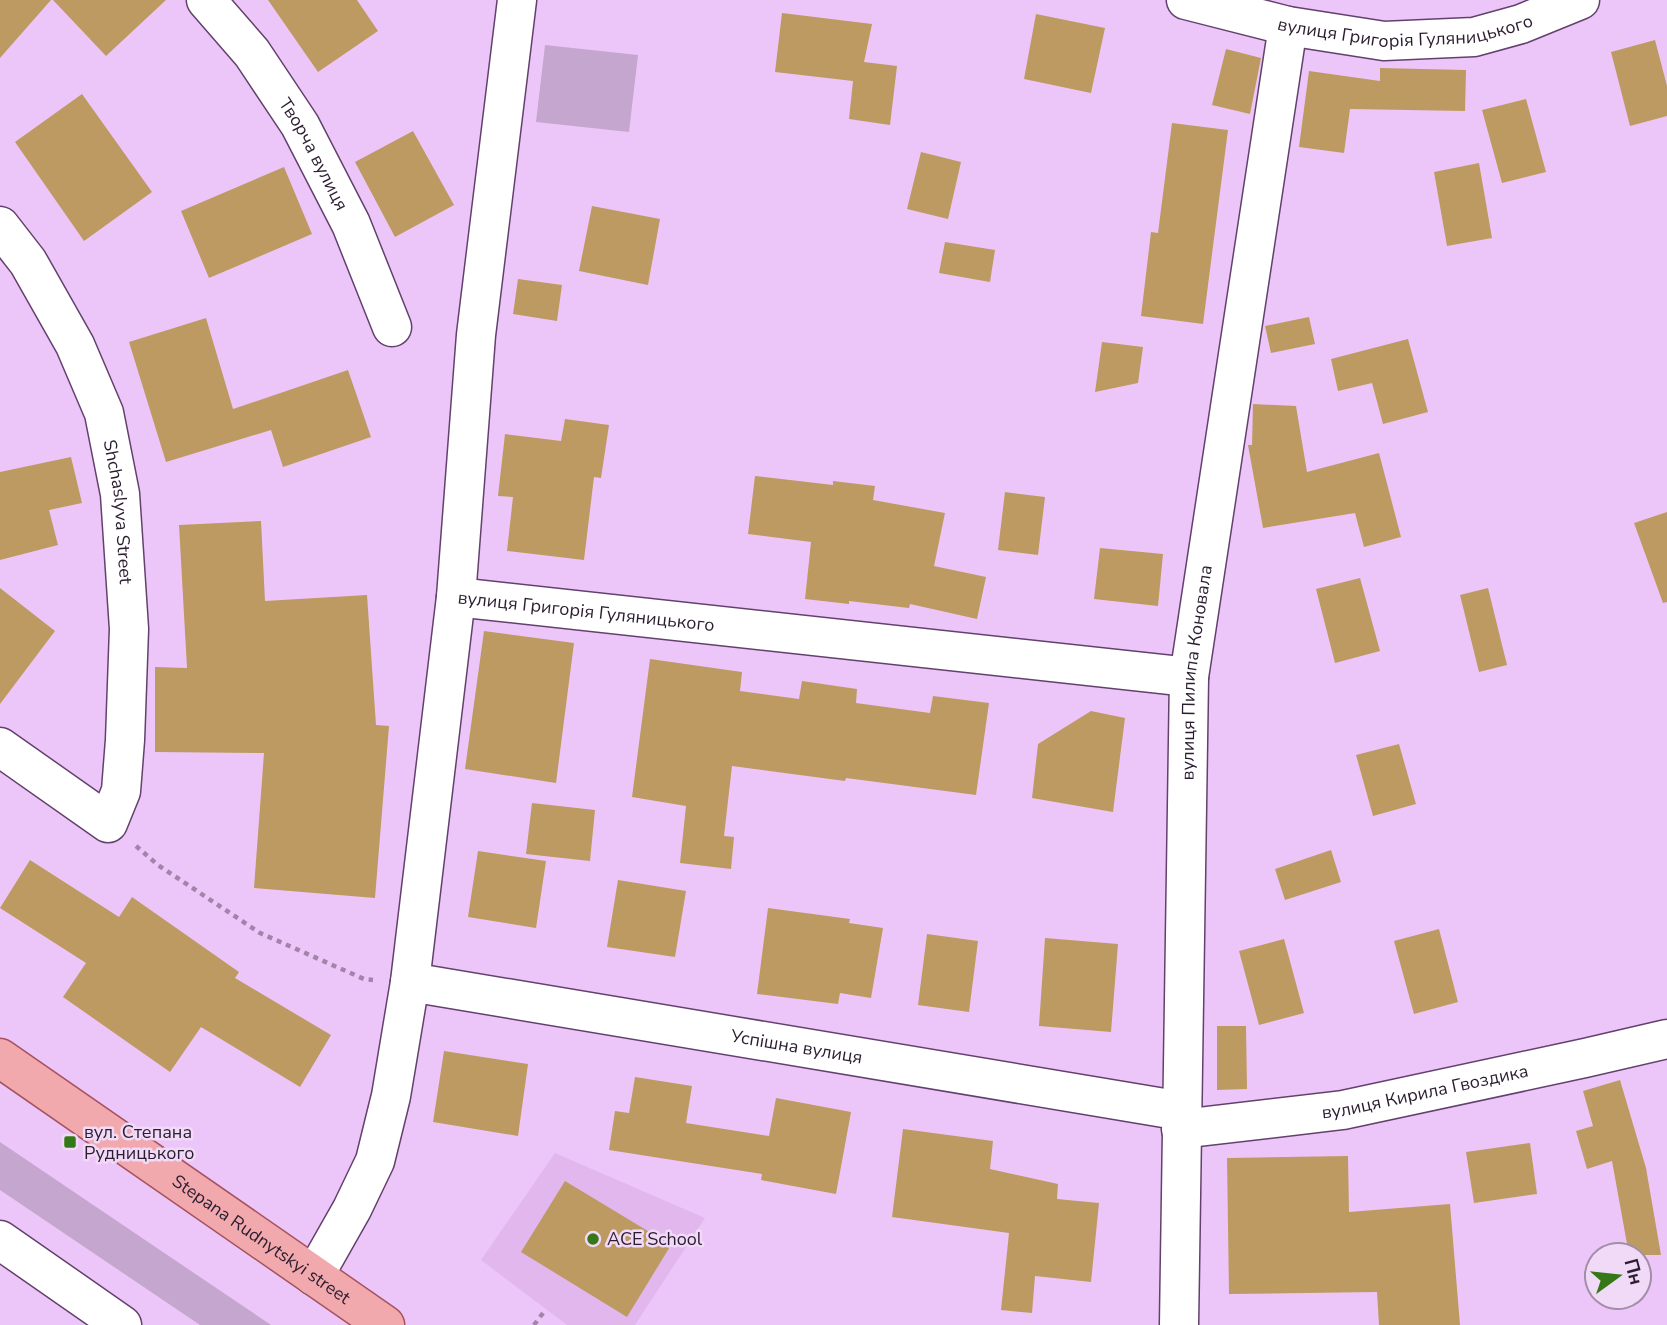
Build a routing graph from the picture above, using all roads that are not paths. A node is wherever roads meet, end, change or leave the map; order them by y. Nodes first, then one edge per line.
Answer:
1 (206, 0) edge
2 (517, 0) edge
3 (1186, 0) edge
4 (1580, 0) edge
5 (1515, 12) edge
6 (1288, 26) junction
7 (0, 226) edge
8 (392, 327) dead end
9 (456, 597) junction
10 (1189, 677) junction
11 (0, 747) edge
12 (410, 982) junction
13 (1667, 1039) edge
14 (0, 1058) edge
15 (1181, 1120) junction
16 (0, 1240) edge
17 (314, 1276) junction
18 (122, 1325) edge
19 (385, 1325) edge
20 (1180, 1325) edge

1 - 8 street, Творча вулиця
2 - 9 street, вулиця Григорія Гуляницького
3 - 6 street, вулиця Григорія Гуляницького
4 - 5 street, вулиця Григорія Гуляницького
5 - 6 street, вулиця Григорія Гуляницького
6 - 10 street, вулиця Пилипа Коновала
7 - 11 street, Shchaslyva Street
9 - 10 street, вулиця Григорія Гуляницького
9 - 12 street
10 - 15 street, вулиця Пилипа Коновала
12 - 15 street, Успішна вулиця
12 - 17 street
13 - 15 street, вулиця Кирила Гвоздика
14 - 17 main road, Stepana Rudnytskyi street
15 - 20 street, вулиця Пилипа Коновала
16 - 18 street
17 - 19 main road, Stepana Rudnytskyi street

